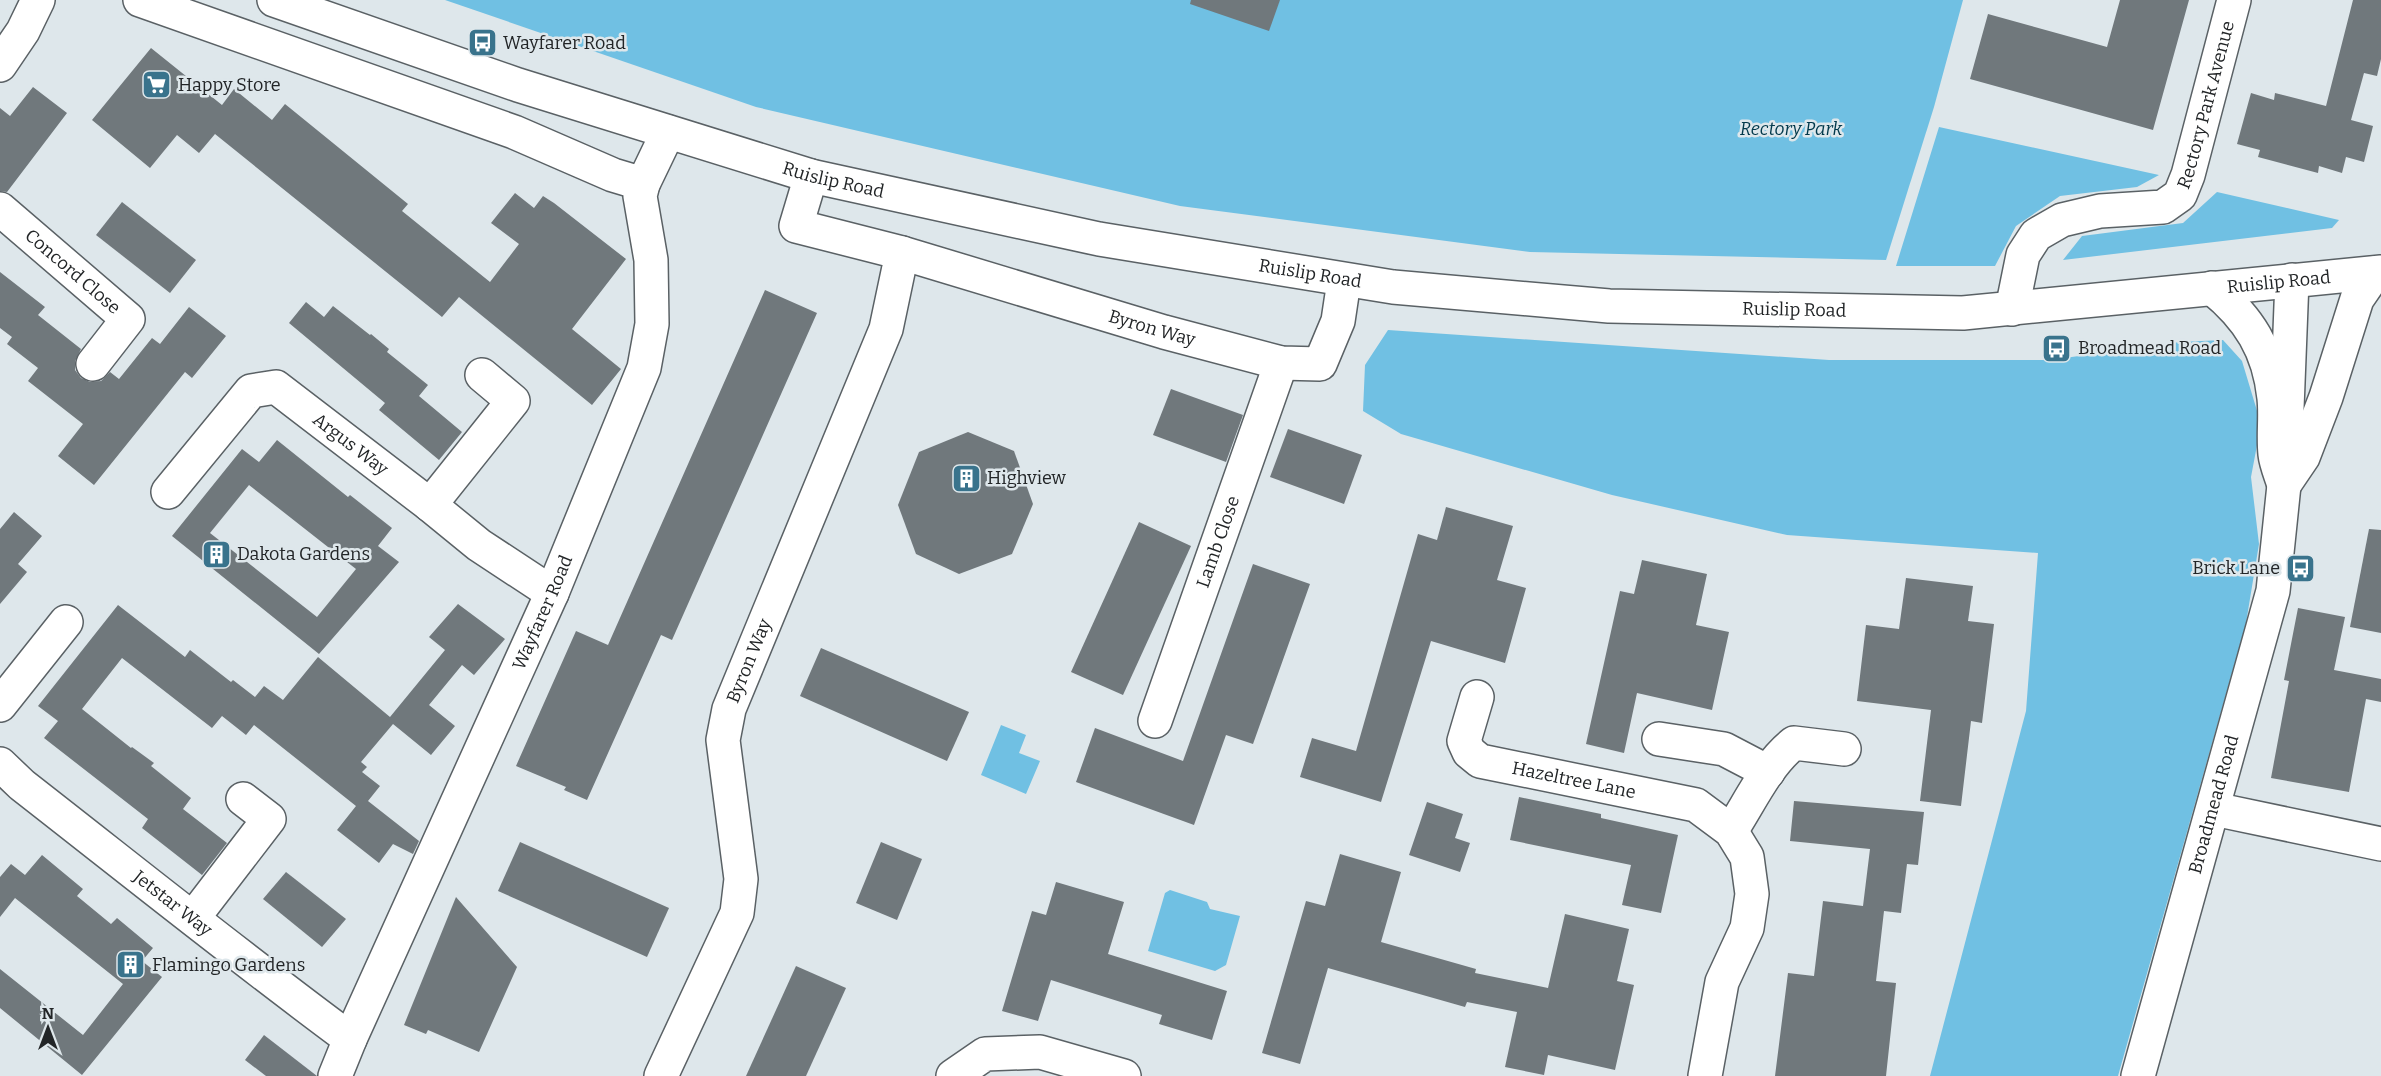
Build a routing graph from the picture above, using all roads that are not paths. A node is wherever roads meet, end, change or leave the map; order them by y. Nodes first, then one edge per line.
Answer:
1 (39, 0) edge
2 (140, 0) edge
3 (274, 0) edge
4 (2234, 0) edge
5 (0, 65) edge
6 (668, 132) junction
7 (811, 177) junction
8 (643, 184) junction
9 (0, 209) edge
10 (902, 253) junction
11 (2378, 273) edge
12 (1344, 280) junction
13 (2292, 280) junction
14 (2212, 288) junction
15 (2012, 309) junction
16 (1281, 363) junction
17 (93, 364) dead end
18 (482, 375) dead end
19 (2284, 485) junction
20 (168, 492) dead end
21 (430, 504) junction
22 (552, 593) junction
23 (66, 622) dead end
24 (1477, 697) dead end
25 (0, 705) edge
26 (1155, 721) dead end
27 (1659, 739) dead end
28 (1844, 749) dead end
29 (0, 764) edge
30 (1768, 772) junction
31 (243, 799) dead end
32 (2214, 809) junction
33 (1731, 831) junction
34 (2381, 844) edge
35 (193, 918) junction
36 (350, 1039) junction
37 (336, 1076) edge
38 (662, 1076) edge
39 (953, 1076) edge
40 (1124, 1076) edge
41 (1705, 1076) edge
42 (2138, 1076) edge

1 - 5 street
2 - 8 street
3 - 6 street, Ruislip Road
4 - 15 street, Rectory Park Avenue
6 - 7 street, Ruislip Road
6 - 8 street, Wayfarer Road
7 - 10 street, Byron Way
7 - 12 street, Ruislip Road
8 - 22 street, Wayfarer Road
9 - 17 street, Concord Close
10 - 16 street, Byron Way
10 - 38 street, Byron Way
11 - 13 street, Ruislip Road
11 - 19 street
12 - 15 street, Ruislip Road
12 - 16 street, Byron Way
13 - 14 street, Ruislip Road
13 - 19 street, Broadmead Road
14 - 15 street, Ruislip Road
14 - 19 street
16 - 26 street, Lamb Close
18 - 21 street
19 - 32 street, Broadmead Road
20 - 21 street, Argus Way
21 - 22 street, Argus Way
22 - 36 street, Wayfarer Road
23 - 25 street
24 - 33 street, Hazeltree Lane
27 - 30 street
28 - 30 street
29 - 35 street, Jetstar Way
30 - 33 street
31 - 35 street
32 - 34 street
32 - 42 street, Broadmead Road
33 - 41 street, Hazeltree Lane
35 - 36 street, Jetstar Way
36 - 37 street, Wayfarer Road
39 - 40 street

